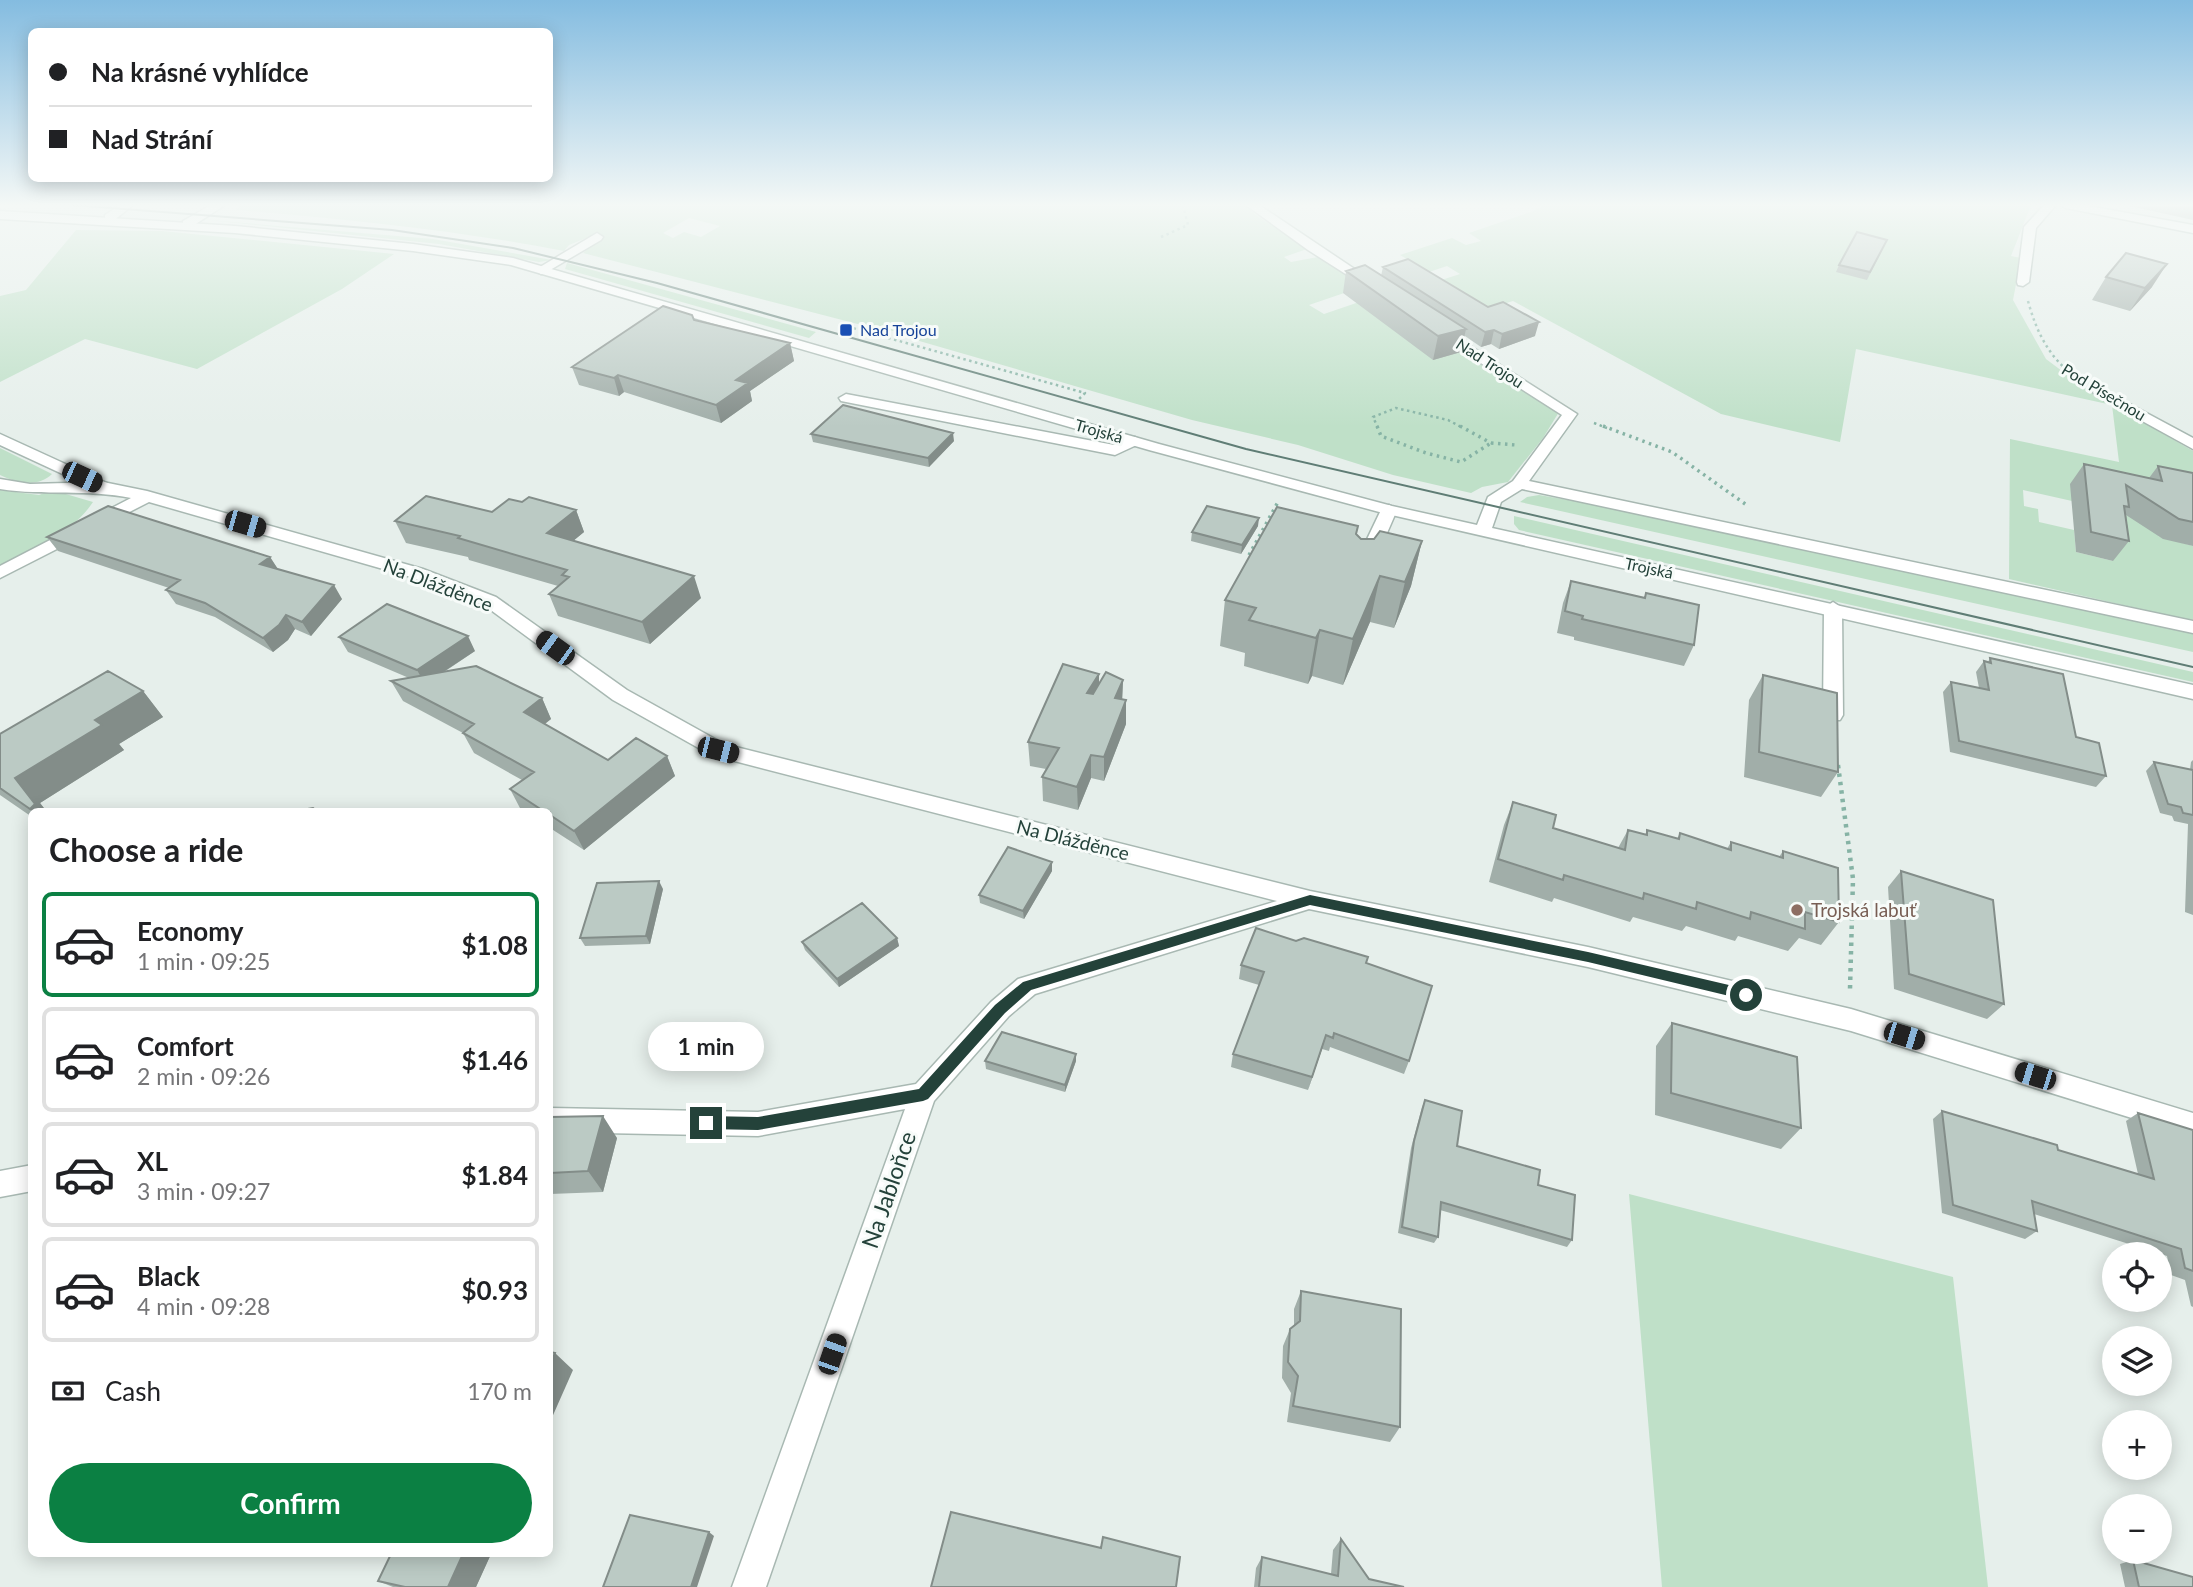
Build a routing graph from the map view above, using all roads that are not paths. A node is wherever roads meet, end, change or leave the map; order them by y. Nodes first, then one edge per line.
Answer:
1 (572, 279) edge
2 (1363, 279) edge
3 (1382, 291) edge
4 (1427, 321) edge
5 (2100, 392) road end
6 (846, 398) dead end
7 (0, 439) edge
8 (1135, 442) junction
9 (2193, 444) edge
10 (0, 484) edge
11 (1519, 484) junction
12 (103, 487) junction
13 (147, 496) junction
14 (1390, 510) junction
15 (1483, 531) junction
16 (1363, 566) edge
17 (0, 573) edge
18 (1833, 608) junction
19 (2193, 627) edge
20 (2193, 692) edge
21 (1833, 715) edge
22 (1310, 900) junction
23 (923, 1094) junction
24 (553, 1120) edge
25 (2193, 1125) edge
26 (28, 1179) edge
27 (0, 1184) edge
28 (749, 1587) edge

1 - 8 street, Trojská
2 - 3 street
4 - 11 street, Nad Trojou
5 - 9 street, Pod Písečnou
6 - 8 street
7 - 12 street, Na Dlážděnce
8 - 14 street, Trojská
10 - 12 street
11 - 15 street
11 - 19 street
12 - 13 street, Na Dlážděnce
13 - 17 street
13 - 22 street, Na Dlážděnce
14 - 15 street, Trojská
14 - 16 street
15 - 18 street, Trojská
18 - 20 street, Trojská
18 - 21 street
22 - 23 street, Na Jabloňce
22 - 25 street, Na Dlážděnce
23 - 24 street
23 - 28 street, Na Jabloňce
26 - 27 street

